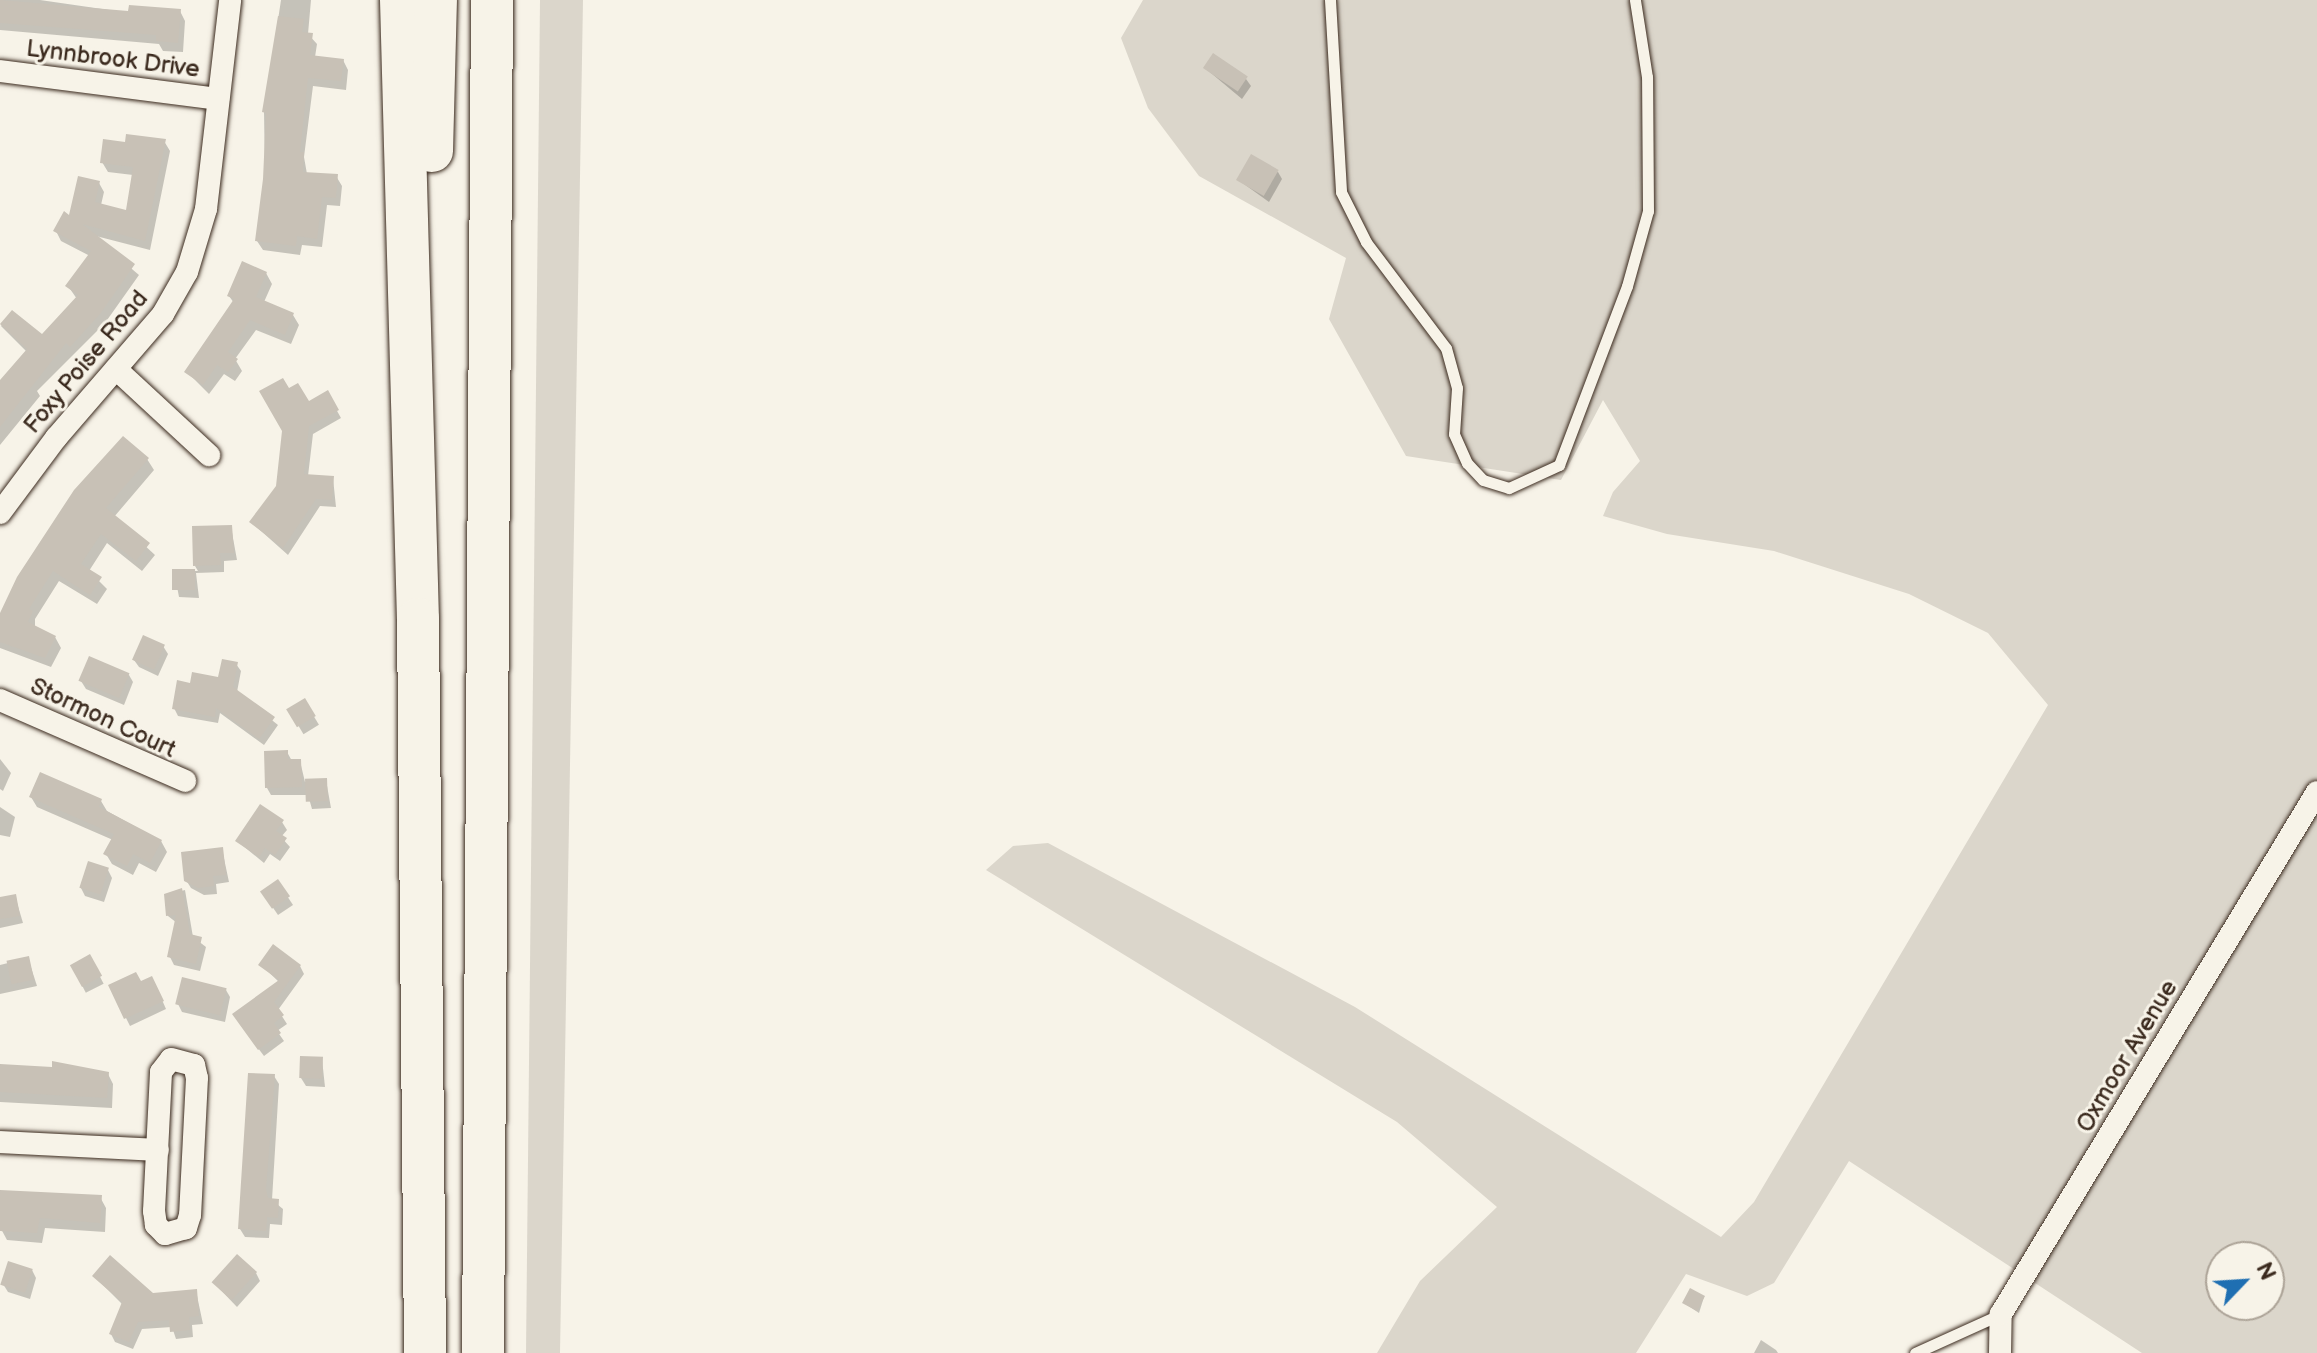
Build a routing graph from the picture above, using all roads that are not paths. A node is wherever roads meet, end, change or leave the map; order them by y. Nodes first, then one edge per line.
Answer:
1 (230, 0) edge
2 (401, 0) edge
3 (436, 0) edge
4 (492, 0) edge
5 (1330, 0) edge
6 (1635, 0) edge
7 (0, 71) edge
8 (218, 99) junction
9 (116, 369) junction
10 (209, 455) dead end
11 (0, 513) edge
12 (418, 619) junction
13 (0, 700) edge
14 (185, 781) dead end
15 (2317, 792) edge
16 (0, 1142) edge
17 (158, 1150) junction
18 (2001, 1314) junction
19 (425, 1353) edge
20 (483, 1353) edge
21 (1915, 1353) edge
22 (2000, 1353) edge

1 - 8 street, Foxy Poise Road
2 - 12 highway
3 - 12 highway
4 - 20 highway
5 - 6 lane
7 - 8 street, Lynnbrook Drive
8 - 9 street, Foxy Poise Road
9 - 10 street
9 - 11 street, Foxy Poise Road
12 - 19 highway
13 - 14 street, Stormon Court
15 - 18 street, Oxmoor Avenue
16 - 17 street
17 - 17 street
18 - 21 lane
18 - 22 street, Oxmoor Avenue

